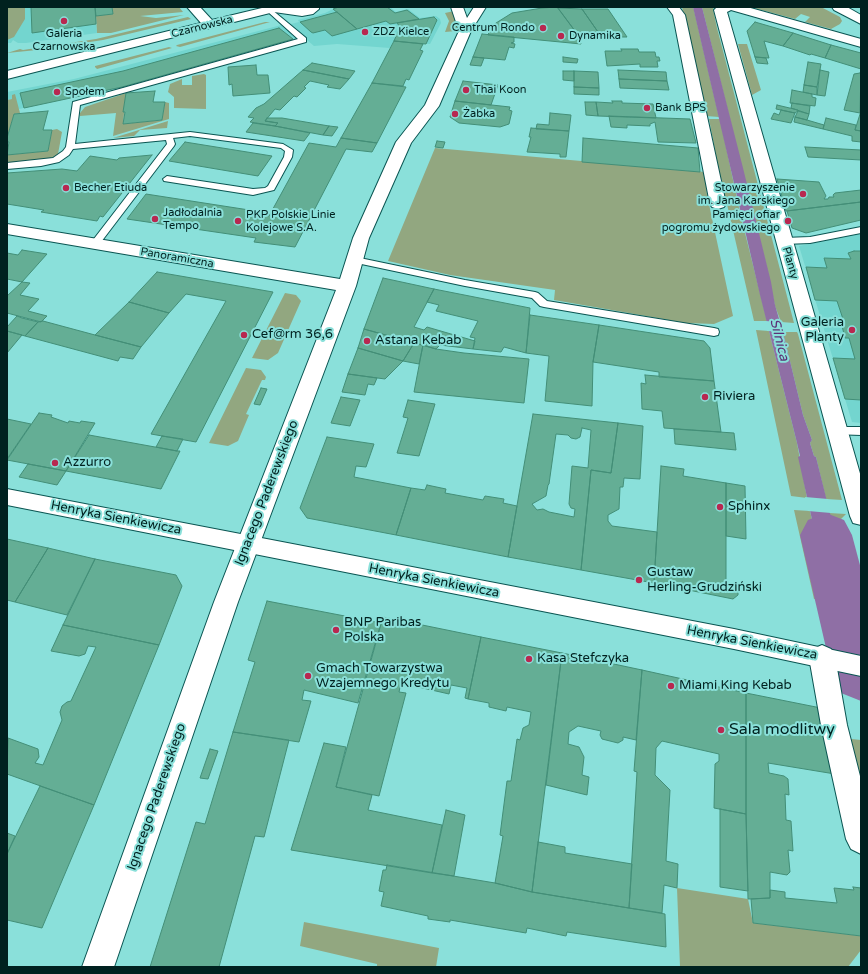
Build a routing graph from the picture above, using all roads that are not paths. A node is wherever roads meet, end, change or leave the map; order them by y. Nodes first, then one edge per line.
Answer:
1 (193, 7) edge
2 (313, 7) edge
3 (457, 7) edge
4 (480, 7) edge
5 (671, 7) edge
6 (838, 7) edge
7 (727, 8) edge
8 (275, 9) edge
9 (861, 20) edge
10 (209, 25) junction
11 (861, 25) edge
12 (465, 31) junction
13 (844, 39) junction
14 (861, 43) edge
15 (129, 46) junction
16 (7, 64) edge
17 (7, 76) edge
18 (164, 137) junction
19 (70, 147) junction
20 (7, 166) edge
21 (167, 178) dead end
22 (718, 204) dead end
23 (7, 229) edge
24 (861, 230) edge
25 (784, 241) junction
26 (95, 244) junction
27 (355, 260) junction
28 (347, 286) junction
29 (714, 332) dead end
30 (837, 431) junction
31 (861, 432) edge
32 (7, 497) edge
33 (861, 516) edge
34 (247, 544) junction
35 (824, 658) junction
36 (861, 666) edge
37 (861, 839) edge
38 (98, 967) edge

1 - 10 street
2 - 8 street, Czarnowska
3 - 12 street
4 - 12 street, Ignacego Paderewskiego
5 - 22 street
6 - 9 street
7 - 13 street
7 - 25 street, Planty
8 - 10 street, Czarnowska
8 - 19 lane
10 - 15 street, Czarnowska
11 - 13 street
12 - 27 street, Ignacego Paderewskiego
13 - 14 street
15 - 16 street, Czarnowska
15 - 17 street, Czarnowska
18 - 19 lane
18 - 21 lane
18 - 26 lane
19 - 20 lane
23 - 26 street, Panoramiczna
24 - 25 lane
25 - 30 street, Planty
26 - 28 street, Panoramiczna
27 - 28 street, Ignacego Paderewskiego
27 - 29 lane
28 - 34 street, Ignacego Paderewskiego
30 - 31 lane
30 - 33 street, Planty
32 - 34 street, Henryka Sienkiewicza
34 - 35 street, Henryka Sienkiewicza
34 - 38 street, Ignacego Paderewskiego
35 - 36 street, Henryka Sienkiewicza
35 - 37 street

